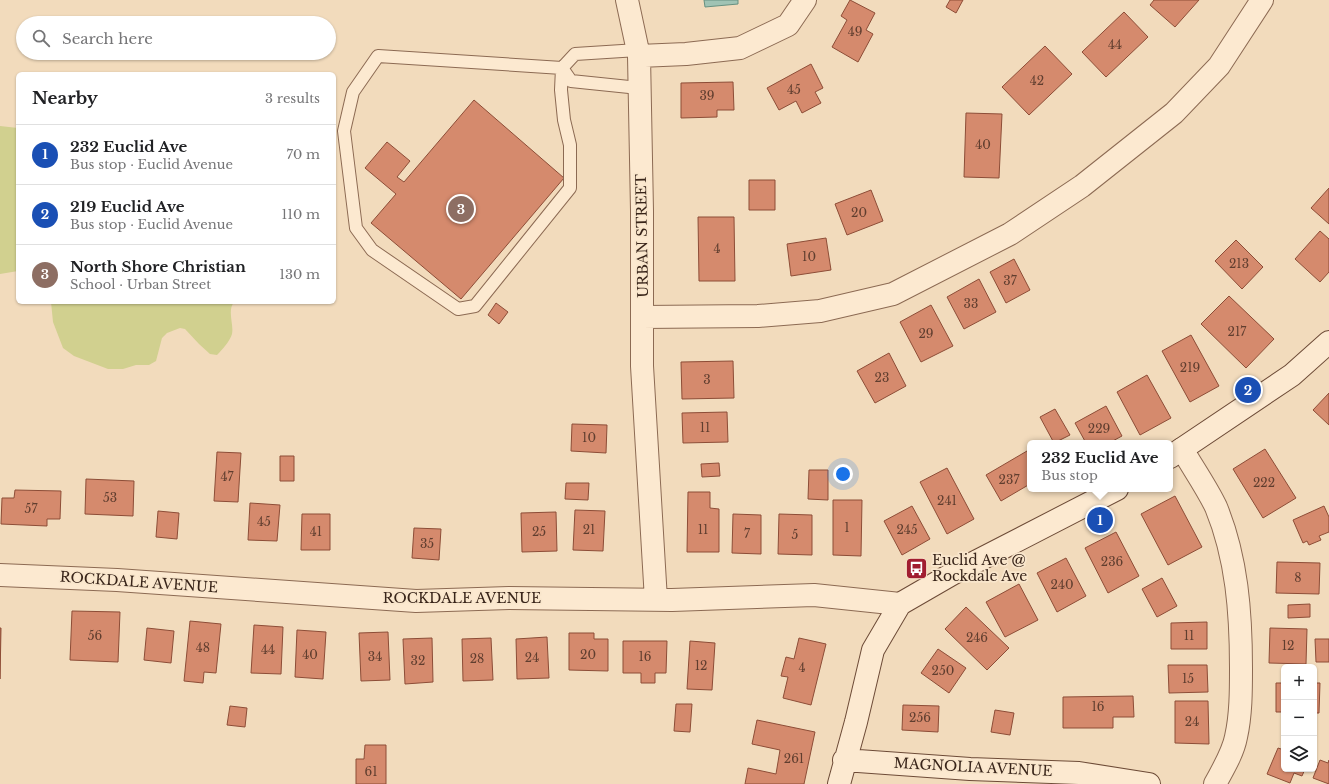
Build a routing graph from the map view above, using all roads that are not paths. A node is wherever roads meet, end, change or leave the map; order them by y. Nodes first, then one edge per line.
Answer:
1 (627, 0) edge
2 (805, 0) edge
3 (1262, 0) edge
4 (638, 53) junction
5 (562, 68) junction
6 (639, 88) junction
7 (642, 317) junction
8 (1329, 342) edge
9 (1176, 453) edge
10 (1111, 492) edge
11 (0, 575) edge
12 (656, 600) junction
13 (900, 604) junction
14 (844, 760) junction
15 (839, 784) edge
16 (1147, 784) edge
17 (1215, 784) edge

1 - 4 street, URBAN STREET
2 - 4 street
3 - 7 street
4 - 5 lane
4 - 6 street, URBAN STREET
5 - 5 lane
5 - 6 lane
6 - 7 street, URBAN STREET
7 - 12 street, URBAN STREET
8 - 9 street
9 - 17 street
10 - 13 street
11 - 12 street, ROCKDALE AVENUE
12 - 13 street, ROCKDALE AVENUE
13 - 14 street
14 - 15 street
14 - 16 street, MAGNOLIA AVENUE

